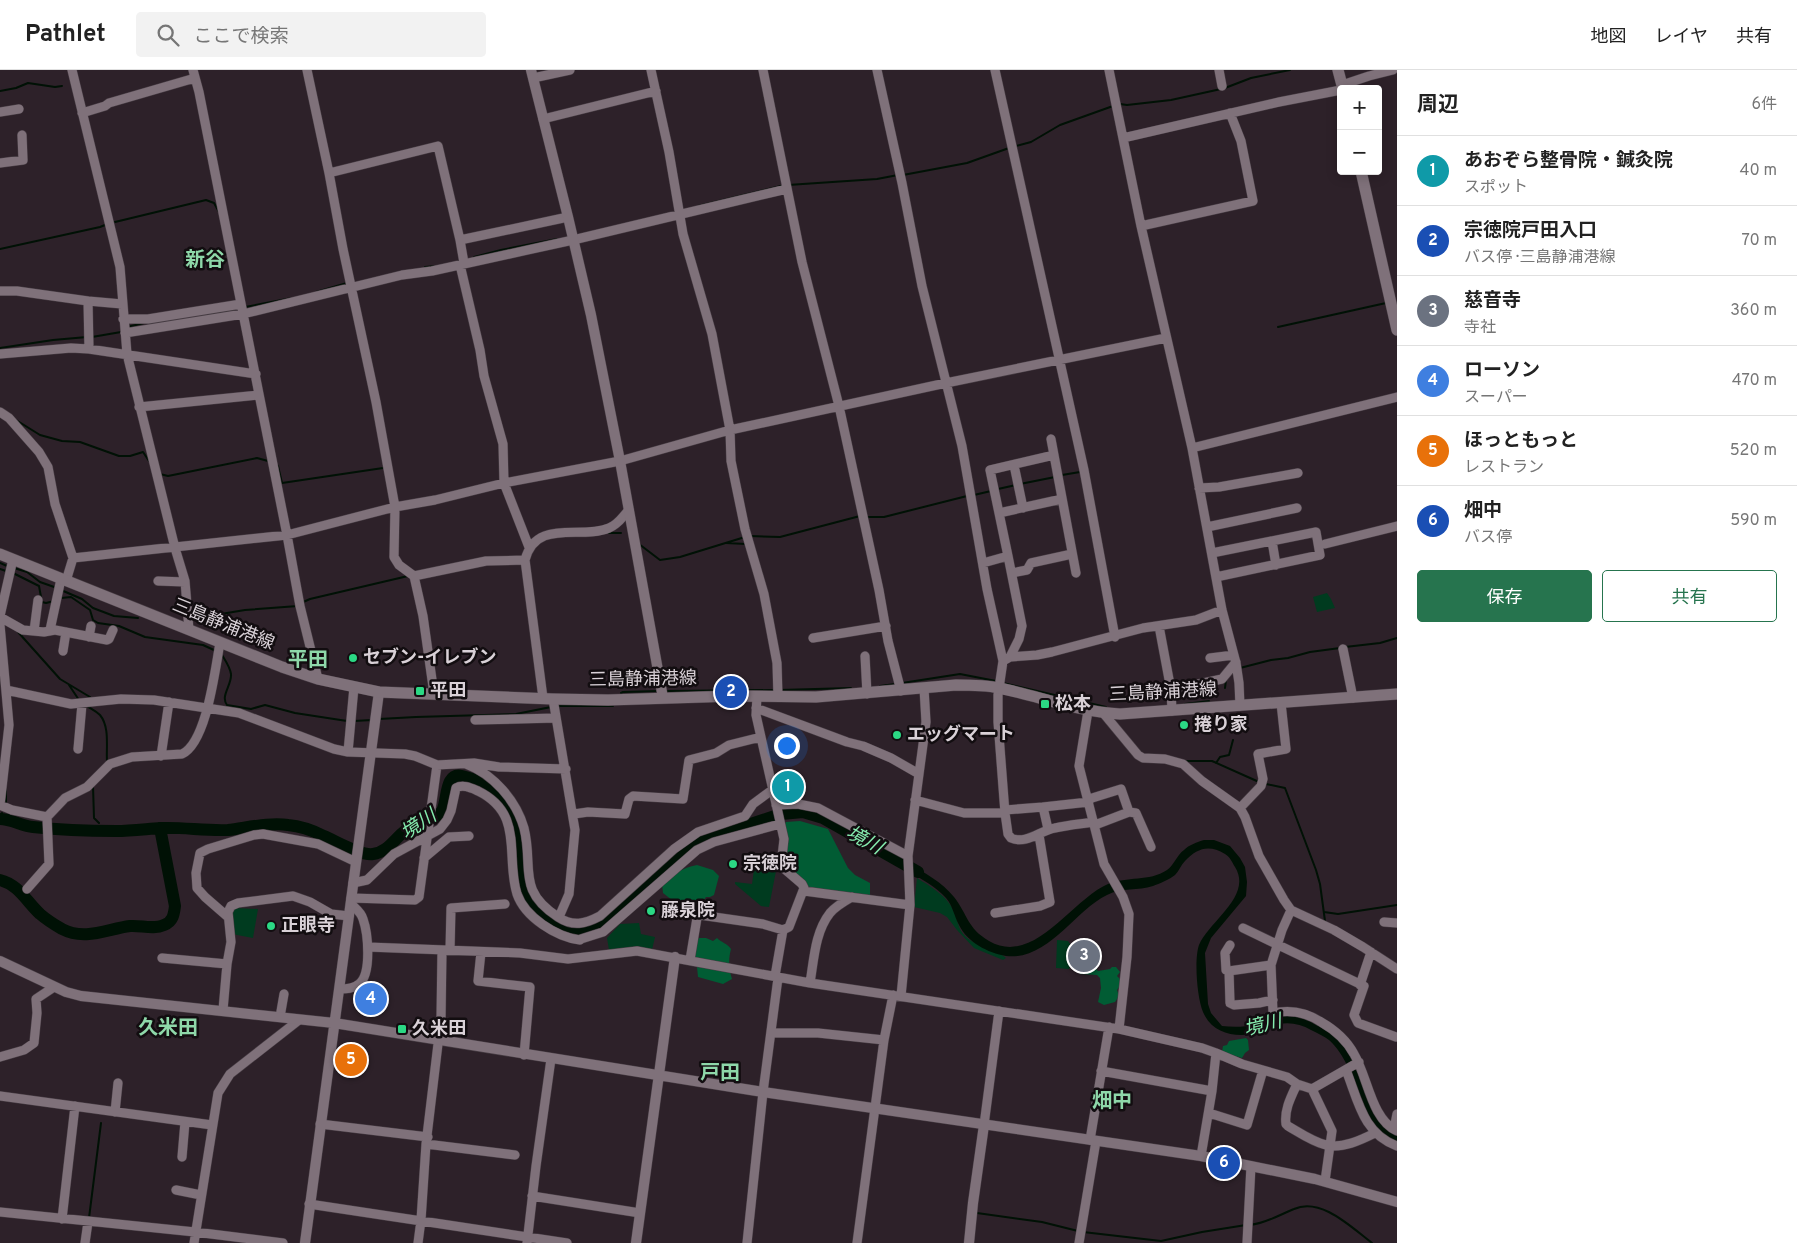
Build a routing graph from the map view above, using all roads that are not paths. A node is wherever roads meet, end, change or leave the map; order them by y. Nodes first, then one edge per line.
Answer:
1 (72, 70) edge
2 (307, 70) edge
3 (570, 70) edge
4 (651, 70) edge
5 (763, 70) edge
6 (877, 70) edge
7 (995, 70) edge
8 (1108, 70) edge
9 (1219, 70) edge
10 (1338, 70) edge
11 (1394, 70) edge
12 (194, 74) edge
13 (532, 74) edge
14 (1341, 85) edge
15 (1349, 85) edge
16 (1222, 86) dead end
17 (1337, 89) edge
18 (656, 91) junction
19 (19, 109) dead end
20 (0, 112) edge
21 (1230, 113) junction
22 (82, 114) junction
23 (543, 119) junction
24 (22, 135) dead end
25 (1124, 138) junction
26 (0, 163) edge
27 (329, 173) junction
28 (1362, 175) edge
29 (788, 189) junction
30 (680, 214) junction
31 (568, 217) junction
32 (1141, 226) junction
33 (573, 237) junction
34 (460, 240) junction
35 (463, 264) junction
36 (351, 288) junction
37 (0, 291) edge
38 (88, 301) junction
39 (122, 304) junction
40 (241, 304) junction
41 (244, 314) junction
42 (124, 327) junction
43 (1397, 330) edge
44 (1166, 338) junction
45 (89, 349) junction
46 (0, 354) edge
47 (127, 354) junction
48 (1059, 360) junction
49 (256, 374) junction
50 (946, 383) junction
51 (260, 395) junction
52 (1397, 397) edge
53 (139, 406) junction
54 (839, 406) junction
55 (0, 412) edge
56 (730, 430) junction
57 (1051, 439) dead end
58 (1192, 448) junction
59 (1054, 455) junction
60 (620, 461) junction
61 (1014, 465) junction
62 (1298, 473) dead end
63 (504, 483) junction
64 (1199, 488) junction
65 (1062, 499) junction
66 (395, 507) junction
67 (1023, 508) junction
68 (1297, 508) dead end
69 (629, 510) junction
70 (999, 513) junction
71 (1397, 526) edge
72 (1207, 527) junction
73 (287, 536) junction
74 (1272, 540) junction
75 (1325, 544) dead end
76 (529, 547) junction
77 (175, 548) junction
78 (1212, 553) junction
79 (0, 554) edge
80 (1072, 554) junction
81 (1008, 556) junction
82 (73, 558) junction
83 (14, 559) junction
84 (525, 560) junction
85 (982, 563) junction
86 (1276, 564) junction
87 (1012, 573) junction
88 (1076, 573) dead end
89 (414, 576) junction
90 (1216, 577) junction
91 (64, 580) junction
92 (158, 581) dead end
93 (185, 582) junction
94 (38, 600) dead end
95 (1222, 610) junction
96 (0, 617) edge
97 (0, 626) edge
98 (91, 626) dead end
99 (886, 626) junction
100 (1159, 626) junction
101 (50, 630) junction
102 (113, 630) dead end
103 (189, 630) junction
104 (34, 631) junction
105 (66, 632) junction
106 (89, 637) junction
107 (1115, 637) junction
108 (812, 638) dead end
109 (220, 643) junction
110 (1343, 649) dead end
111 (63, 650) dead end
112 (865, 656) dead end
113 (1210, 658) dead end
114 (1007, 659) junction
115 (1235, 659) junction
116 (318, 679) junction
117 (354, 687) junction
118 (924, 688) junction
119 (998, 688) junction
120 (6, 690) junction
121 (1171, 690) junction
122 (901, 691) junction
123 (379, 692) junction
124 (662, 693) junction
125 (434, 694) junction
126 (867, 694) junction
127 (1397, 694) edge
128 (778, 696) junction
129 (548, 698) junction
130 (1353, 698) junction
131 (169, 702) junction
132 (757, 702) junction
133 (1281, 703) junction
134 (82, 704) junction
135 (1240, 706) junction
136 (208, 707) junction
137 (1088, 710) junction
138 (1172, 711) junction
139 (1104, 714) junction
140 (556, 718) junction
141 (475, 720) dead end
142 (761, 737) junction
143 (78, 749) dead end
144 (348, 752) junction
145 (371, 753) junction
146 (161, 756) junction
147 (461, 762) junction
148 (437, 765) junction
149 (566, 769) junction
150 (919, 774) junction
151 (772, 790) junction
152 (915, 800) junction
153 (1089, 801) junction
154 (0, 805) edge
155 (777, 806) junction
156 (1043, 807) junction
157 (1240, 808) junction
158 (1005, 812) junction
159 (1129, 812) junction
160 (574, 814) junction
161 (745, 817) junction
162 (47, 818) junction
163 (780, 822) junction
164 (1094, 824) junction
165 (1048, 830) junction
166 (745, 832) junction
167 (1039, 835) junction
168 (428, 836) junction
169 (469, 836) dead end
170 (1151, 846) dead end
171 (424, 858) junction
172 (908, 858) junction
173 (356, 861) junction
174 (353, 883) junction
175 (27, 889) dead end
176 (804, 891) junction
177 (852, 897) junction
178 (351, 901) junction
179 (505, 904) dead end
180 (910, 905) junction
181 (1291, 910) junction
182 (995, 913) dead end
183 (349, 916) junction
184 (228, 917) junction
185 (558, 917) junction
186 (1384, 922) dead end
187 (1397, 923) edge
188 (1243, 928) dead end
189 (783, 930) junction
190 (1278, 944) junction
191 (1230, 945) dead end
192 (368, 947) junction
193 (446, 950) junction
194 (481, 952) junction
195 (1371, 952) junction
196 (675, 957) junction
197 (162, 958) dead end
198 (690, 960) junction
199 (0, 962) edge
200 (227, 964) junction
201 (1271, 966) junction
202 (1397, 969) edge
203 (1229, 971) junction
204 (777, 977) junction
205 (810, 983) junction
206 (1360, 985) junction
207 (54, 987) junction
208 (340, 989) junction
209 (284, 994) dead end
210 (897, 996) junction
211 (1273, 1000) junction
212 (223, 1010) junction
213 (1000, 1011) junction
214 (280, 1017) junction
215 (299, 1020) junction
216 (334, 1023) junction
217 (1110, 1027) junction
218 (1119, 1029) junction
219 (771, 1034) junction
220 (1396, 1037) edge
221 (884, 1040) junction
222 (437, 1041) junction
223 (1216, 1053) junction
224 (524, 1055) junction
225 (0, 1057) edge
226 (551, 1059) junction
227 (1359, 1062) junction
228 (1263, 1070) junction
229 (1346, 1070) junction
230 (1101, 1071) junction
231 (658, 1075) junction
232 (118, 1083) dead end
233 (1297, 1084) junction
234 (1312, 1089) junction
235 (1212, 1091) junction
236 (763, 1092) junction
237 (0, 1096) edge
238 (75, 1106) junction
239 (875, 1108) junction
240 (115, 1112) junction
241 (1209, 1113) junction
242 (1397, 1114) edge
243 (185, 1122) junction
244 (320, 1124) junction
245 (984, 1125) junction
246 (212, 1126) junction
247 (1395, 1130) edge
248 (1375, 1133) junction
249 (427, 1140) junction
250 (1093, 1141) junction
251 (1330, 1146) junction
252 (1397, 1146) edge
253 (515, 1155) dead end
254 (1201, 1156) junction
255 (182, 1157) dead end
256 (1251, 1166) junction
257 (1325, 1181) junction
258 (176, 1190) dead end
259 (201, 1195) junction
260 (532, 1196) junction
261 (1397, 1202) edge
262 (309, 1204) junction
263 (0, 1212) edge
264 (640, 1213) junction
265 (62, 1220) junction
266 (421, 1220) junction
267 (88, 1222) junction
268 (195, 1232) junction
269 (528, 1240) edge
270 (85, 1243) edge
271 (194, 1243) edge
272 (283, 1243) edge
273 (305, 1243) edge
274 (418, 1243) edge
275 (568, 1243) edge
276 (636, 1243) edge
277 (747, 1243) edge
278 (857, 1243) edge
279 (970, 1243) edge
280 (1079, 1243) edge
281 (1247, 1243) edge

1 - 22 street
2 - 27 street
3 - 13 street
4 - 18 street
5 - 29 street
6 - 50 street
7 - 48 street
8 - 25 street
9 - 16 street
10 - 14 main road
11 - 15 street
12 - 22 street
12 - 40 street
13 - 23 street
17 - 21 street
18 - 23 street
18 - 30 street
19 - 20 street
21 - 25 street
21 - 32 street
22 - 39 street
23 - 31 street
24 - 26 street
25 - 32 street
27 - 34 street
27 - 36 street
28 - 43 main road
29 - 30 street
29 - 54 street
30 - 33 street
30 - 56 street
31 - 33 street
31 - 34 street
32 - 44 street
33 - 35 street
33 - 60 street
34 - 35 street
35 - 36 street
35 - 63 street
36 - 41 street
36 - 66 street
37 - 38 street
38 - 39 street
38 - 45 street
39 - 42 street
40 - 41 street
40 - 42 street
41 - 42 street
41 - 49 street
42 - 47 street
44 - 48 street
44 - 58 street
45 - 46 street
45 - 47 street
47 - 49 street
47 - 53 street
48 - 50 street
48 - 107 street
49 - 51 street
50 - 54 street
50 - 85 street
51 - 53 street
51 - 73 street
52 - 58 street
53 - 77 street
54 - 56 street
54 - 99 street
55 - 82 street
56 - 60 street
56 - 128 street
57 - 59 street
58 - 64 street
59 - 61 street
59 - 65 street
60 - 63 street
60 - 69 street
61 - 67 street
61 - 70 street
62 - 64 street
63 - 66 street
63 - 76 street
64 - 72 street
65 - 67 street
65 - 80 street
66 - 73 street
66 - 89 street
67 - 70 street
68 - 72 street
69 - 76 street
69 - 124 street
70 - 81 street
71 - 75 street
72 - 78 street
73 - 77 street
73 - 116 street
74 - 78 street
74 - 86 street
74 - 86 street
76 - 84 street
77 - 82 street
77 - 93 street
78 - 90 street
79 - 83 main road, 三島静浦港線
80 - 87 street
80 - 88 street
81 - 85 street
81 - 87 street
82 - 91 street
83 - 91 main road, 三島静浦港線
83 - 96 street
84 - 89 street
84 - 129 street
85 - 114 street
86 - 90 street
87 - 114 street
89 - 125 street
90 - 95 street
91 - 101 street
91 - 103 main road, 三島静浦港線
92 - 93 street
93 - 103 street
94 - 104 street
95 - 100 street
95 - 115 street
96 - 104 street
97 - 120 street
98 - 106 street
99 - 108 street
99 - 122 street
100 - 107 street
100 - 121 street
101 - 104 street
101 - 105 street
102 - 106 street
103 - 109 main road, 三島静浦港線
105 - 106 street
105 - 111 street
107 - 114 street
109 - 116 main road, 三島静浦港線
109 - 136 street
110 - 130 street
112 - 126 street
113 - 115 street
114 - 119 street
115 - 121 street
115 - 135 street
116 - 117 main road, 三島静浦港線
117 - 123 main road, 三島静浦港線
117 - 144 street
118 - 119 main road, 三島静浦港線
118 - 122 main road, 三島静浦港線
118 - 150 street
119 - 137 main road, 三島静浦港線
119 - 158 street
120 - 134 street
120 - 154 street
121 - 138 street
122 - 126 main road, 三島静浦港線
123 - 125 main road, 三島静浦港線
123 - 145 street
124 - 129 main road, 三島静浦港線
124 - 132 main road, 三島静浦港線
125 - 129 main road, 三島静浦港線
126 - 128 main road, 三島静浦港線
127 - 130 main road, 三島静浦港線
128 - 132 main road, 三島静浦港線
129 - 140 street
130 - 133 main road, 三島静浦港線
131 - 134 street
131 - 136 street
131 - 146 street
132 - 142 street
132 - 150 street
133 - 135 main road, 三島静浦港線
133 - 157 street
134 - 143 street
135 - 138 main road, 三島静浦港線
136 - 144 street
136 - 146 street
137 - 139 main road, 三島静浦港線
137 - 153 street
138 - 139 main road, 三島静浦港線
139 - 157 street
140 - 141 street
140 - 149 street
142 - 151 street
142 - 160 street
144 - 145 street
145 - 148 street
145 - 173 street
146 - 162 street
147 - 148 street
147 - 149 street
147 - 185 street
148 - 168 street
149 - 160 street
150 - 152 street
151 - 155 street
151 - 161 street
152 - 158 street
152 - 172 street
153 - 156 street
153 - 159 street
153 - 164 street
154 - 162 street
155 - 163 street
155 - 172 street
156 - 158 street
156 - 165 street
157 - 181 street
158 - 167 street
159 - 164 street
159 - 170 street
160 - 185 street
161 - 166 street
161 - 185 street
162 - 175 street
163 - 166 street
163 - 176 street
164 - 165 street
164 - 218 street
165 - 167 street
166 - 168 street
167 - 182 street
168 - 171 street
168 - 174 street
169 - 171 street
171 - 178 street
172 - 180 street
173 - 174 street
173 - 184 street
174 - 178 street
176 - 177 street
176 - 189 street
177 - 180 street
177 - 205 street
178 - 183 street
178 - 192 street
179 - 193 street
180 - 210 street
181 - 190 street
181 - 195 street
183 - 184 street
183 - 208 street
184 - 200 street
186 - 187 street
188 - 190 street
189 - 198 street
189 - 204 street
190 - 201 street
190 - 206 street
191 - 203 street
192 - 193 street
192 - 208 street
193 - 194 street
193 - 222 street
194 - 196 street
194 - 224 street
195 - 202 street
195 - 206 street
196 - 198 street
196 - 231 street
197 - 200 street
198 - 204 street
199 - 207 street
200 - 212 street
201 - 203 street
201 - 211 street
203 - 211 street
204 - 205 street
204 - 219 street
205 - 210 street
206 - 220 street
207 - 212 street
207 - 225 street
208 - 216 street
209 - 214 street
210 - 213 street
210 - 221 street
211 - 227 street
212 - 214 street
213 - 217 street
213 - 245 street
214 - 215 street
215 - 216 street
215 - 246 street
216 - 222 street
216 - 244 street
217 - 218 street
217 - 230 street
218 - 223 street
219 - 221 street
219 - 236 street
221 - 239 street
222 - 224 street
222 - 249 street
223 - 228 street
223 - 235 street
224 - 226 street
226 - 231 street
226 - 260 street
227 - 229 street
227 - 247 street
228 - 233 street
228 - 241 street
229 - 234 street
229 - 248 street
230 - 235 street
230 - 250 street
231 - 236 street
231 - 264 street
232 - 240 street
233 - 234 street
233 - 251 street
234 - 251 street
235 - 241 street
236 - 239 street
236 - 277 street
237 - 238 street
238 - 240 street
238 - 265 street
239 - 245 street
239 - 278 street
240 - 243 street
241 - 254 street
242 - 247 street
243 - 246 street
243 - 255 street
244 - 249 street
244 - 262 street
245 - 250 street
245 - 279 street
246 - 259 street
248 - 251 street
248 - 252 street
249 - 253 street
249 - 266 street
250 - 254 street
250 - 280 street
251 - 257 street
254 - 256 street
256 - 257 street
256 - 281 street
257 - 261 street
258 - 259 street
259 - 268 street
260 - 264 street
260 - 269 street
262 - 266 street
262 - 273 street
263 - 265 street
264 - 276 street
265 - 267 street
266 - 269 street
266 - 274 street
267 - 268 street
267 - 270 street
268 - 271 street
268 - 272 street
269 - 275 street

